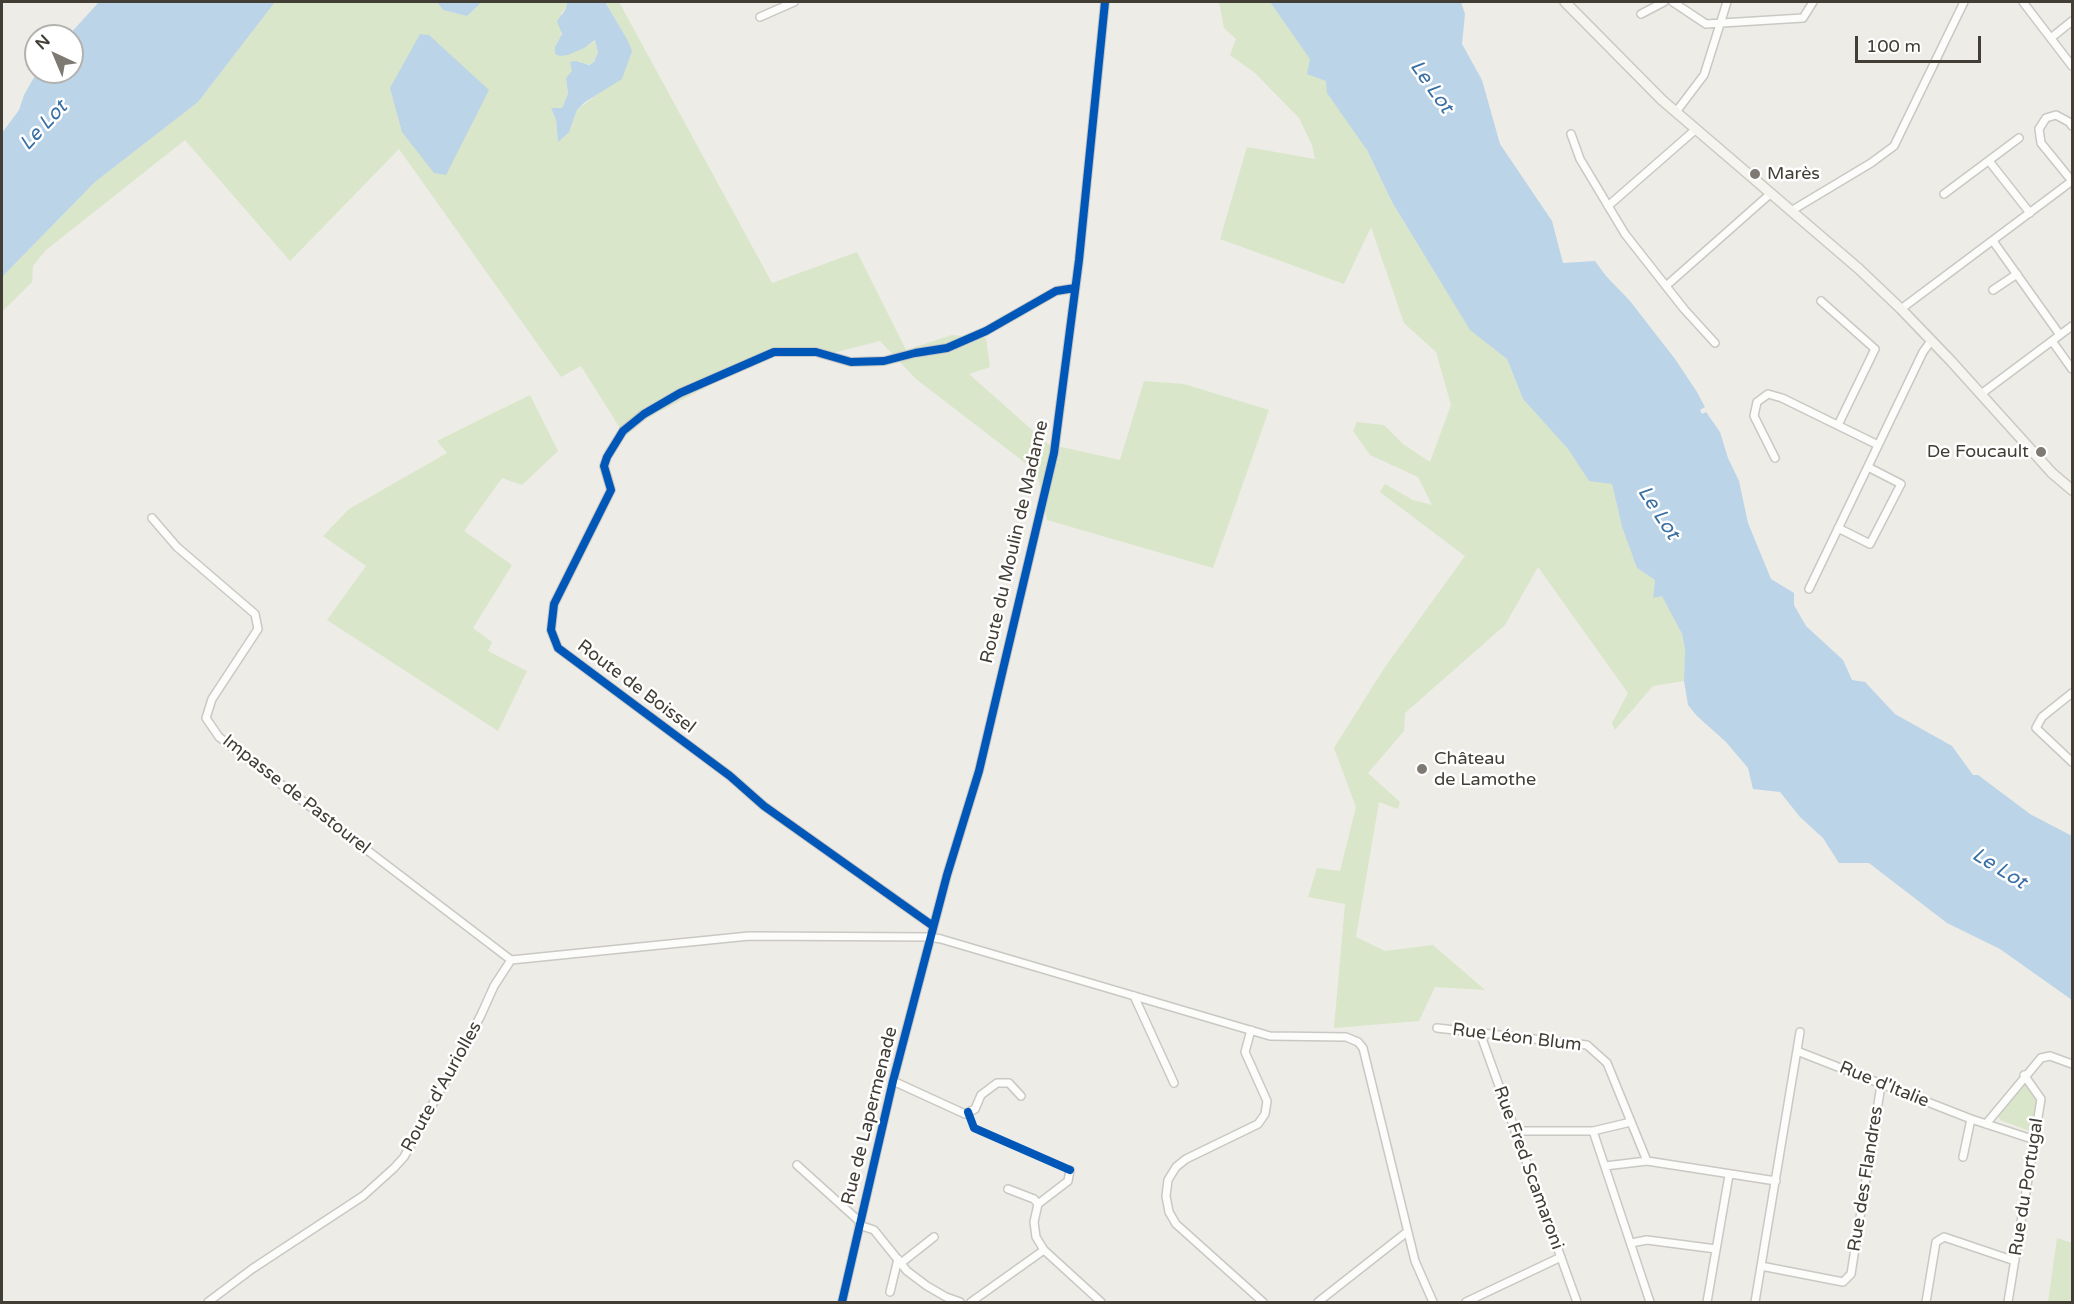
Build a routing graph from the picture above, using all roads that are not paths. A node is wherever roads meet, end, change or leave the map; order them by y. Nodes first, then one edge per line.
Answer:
1 (794, 2) edge
2 (1105, 2) edge
3 (1565, 2) edge
4 (1664, 2) edge
5 (1673, 2) edge
6 (1727, 2) edge
7 (1813, 2) edge
8 (1964, 2) edge
9 (2023, 2) edge
10 (1641, 14) dead end
11 (760, 17) dead end
12 (2073, 21) edge
13 (1722, 23) junction
14 (2051, 38) junction
15 (2073, 66) edge
16 (1676, 112) junction
17 (2073, 126) edge
18 (1695, 130) junction
19 (1571, 134) dead end
20 (2019, 138) dead end
21 (1989, 161) junction
22 (2072, 181) edge
23 (1770, 194) junction
24 (1944, 194) dead end
25 (1608, 206) junction
26 (1791, 211) junction
27 (2030, 213) junction
28 (1993, 241) junction
29 (2017, 274) junction
30 (1666, 286) junction
31 (1075, 288) junction
32 (1993, 290) dead end
33 (1821, 301) dead end
34 (1901, 309) junction
35 (2073, 326) edge
36 (2060, 335) junction
37 (1931, 341) junction
38 (2052, 341) junction
39 (1715, 343) dead end
40 (2073, 369) edge
41 (1981, 394) junction
42 (1838, 425) junction
43 (1878, 445) junction
44 (1775, 458) dead end
45 (1868, 467) junction
46 (2073, 490) edge
47 (152, 518) dead end
48 (1838, 528) junction
49 (1809, 588) dead end
50 (2073, 693) edge
51 (2073, 762) edge
52 (933, 926) junction
53 (930, 937) junction
54 (511, 960) junction
55 (1134, 996) junction
56 (1437, 1028) dead end
57 (1251, 1030) junction
58 (1800, 1032) dead end
59 (1480, 1033) junction
60 (1797, 1051) junction
61 (2073, 1064) edge
62 (2024, 1075) junction
63 (893, 1081) junction
64 (1174, 1083) dead end
65 (1881, 1085) junction
66 (1021, 1096) dead end
67 (1971, 1119) junction
68 (1631, 1122) junction
69 (1986, 1124) junction
70 (1515, 1131) junction
71 (1593, 1131) junction
72 (2035, 1140) junction
73 (1963, 1157) dead end
74 (1647, 1161) junction
75 (797, 1165) dead end
76 (1605, 1166) junction
77 (1070, 1170) dead end
78 (1729, 1175) junction
79 (1776, 1181) junction
80 (1008, 1189) dead end
81 (1038, 1204) junction
82 (859, 1223) junction
83 (1407, 1232) junction
84 (934, 1238) dead end
85 (1631, 1243) junction
86 (1044, 1250) junction
87 (1716, 1250) junction
88 (1561, 1257) junction
89 (899, 1261) junction
90 (2015, 1261) junction
91 (1761, 1266) junction
92 (890, 1292) dead end
93 (944, 1300) edge
94 (208, 1302) edge
95 (842, 1302) edge
96 (960, 1302) edge
97 (971, 1302) edge
98 (1101, 1302) edge
99 (1263, 1302) edge
100 (1318, 1302) edge
101 (1433, 1302) edge
102 (1466, 1302) edge
103 (1577, 1302) edge
104 (1650, 1302) edge
105 (1707, 1302) edge
106 (1755, 1302) edge
107 (1926, 1302) edge
108 (2008, 1302) edge

1 - 11 street
2 - 31 street, Route du Moulin de Madame
3 - 16 main road
4 - 10 street
5 - 13 street
6 - 13 street
7 - 13 street
8 - 26 street
9 - 14 street
12 - 14 street
13 - 16 street
14 - 15 street
16 - 18 main road
17 - 22 street
18 - 23 main road
18 - 25 street
19 - 25 street
20 - 21 street
21 - 24 street
21 - 27 street
22 - 27 street
23 - 26 main road
23 - 30 street
25 - 30 street
26 - 34 main road
27 - 28 street
28 - 29 street
28 - 34 street
29 - 32 street
29 - 36 street
30 - 39 street
31 - 52 street, Route du Moulin de Madame
31 - 52 street, Route de Boissel
33 - 42 street
34 - 37 main road
35 - 36 street
36 - 38 street
37 - 41 main road
37 - 43 street
38 - 40 street
38 - 41 street
41 - 46 main road
42 - 43 street
42 - 44 street
43 - 45 street
45 - 48 street
45 - 48 street
47 - 54 street, Impasse de Pastourel
48 - 49 street
50 - 51 street
52 - 53 street, Route du Moulin de Madame
53 - 54 street
53 - 55 street
53 - 63 street, Rue de Lapermenade
54 - 94 street, Route d'Auriolles
55 - 57 street
55 - 64 street
56 - 59 street, Rue Léon Blum
57 - 83 street
57 - 99 street
58 - 60 street
59 - 68 street, Rue Léon Blum
59 - 70 street, Rue Fred Scamaroni
60 - 65 street, Rue d'Italie
60 - 79 street
61 - 62 street
62 - 69 street
62 - 72 street, Rue du Portugal
63 - 66 street
63 - 82 street, Rue de Lapermenade
65 - 67 street, Rue d'Italie
65 - 91 street, Rue des Flandres
67 - 69 street, Rue d'Italie
67 - 73 street
68 - 71 street
68 - 74 street, Rue Léon Blum
69 - 72 street, Rue d'Italie
70 - 71 street
70 - 88 street, Rue Fred Scamaroni
71 - 76 street
72 - 90 street, Rue du Portugal
74 - 76 street
74 - 78 street
75 - 82 street, Rue de Lapermenade
76 - 85 street
77 - 81 street
78 - 79 street
78 - 87 street
79 - 91 street
80 - 81 street
81 - 86 street
82 - 89 street
82 - 95 street, Rue de Lapermenade
83 - 100 street
83 - 101 street
84 - 89 street
85 - 87 street
85 - 104 street
86 - 97 street
86 - 98 street
87 - 105 street
88 - 102 street
88 - 103 street, Rue Fred Scamaroni
89 - 92 street
89 - 93 street
90 - 107 street
90 - 108 street, Rue du Portugal
91 - 106 street
93 - 96 street

